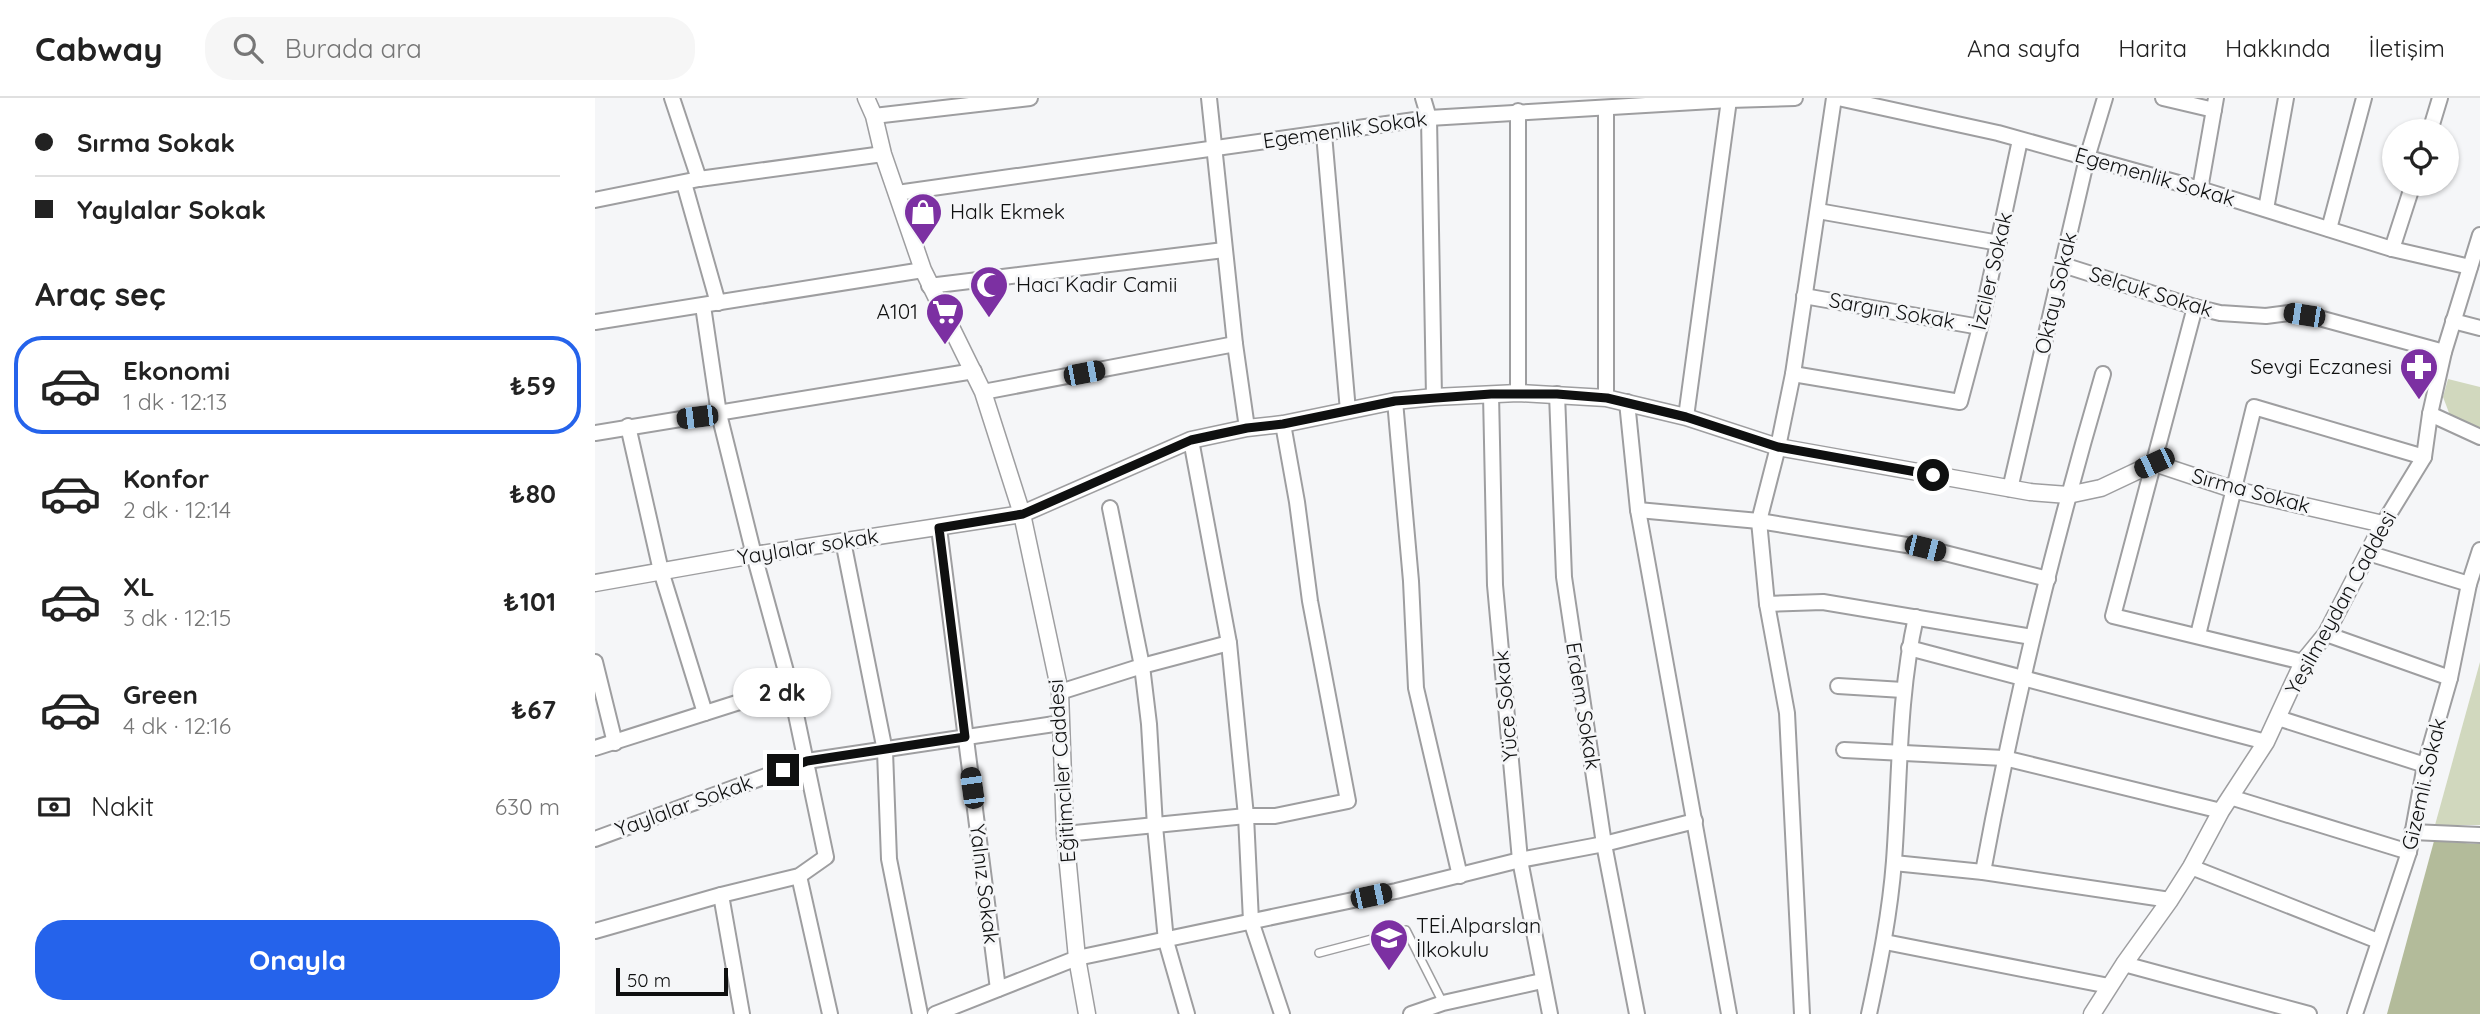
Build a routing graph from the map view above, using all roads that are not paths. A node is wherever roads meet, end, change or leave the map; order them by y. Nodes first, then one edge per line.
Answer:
1 (672, 98) edge
2 (866, 98) edge
3 (1030, 98) edge
4 (1209, 98) edge
5 (1423, 98) edge
6 (1795, 98) edge
7 (1836, 98) edge
8 (2105, 98) edge
9 (2163, 98) edge
10 (2287, 98) edge
11 (2364, 98) edge
12 (2440, 98) edge
13 (1729, 100) edge
14 (2215, 104) edge
15 (1606, 108) junction
16 (1518, 111) junction
17 (874, 116) junction
18 (1429, 118) junction
19 (2434, 119) edge
20 (1324, 134) junction
21 (2020, 139) junction
22 (1214, 150) junction
23 (883, 154) junction
24 (2087, 158) junction
25 (699, 179) junction
26 (684, 183) junction
27 (2200, 189) junction
28 (897, 193) junction
29 (2409, 196) edge
30 (595, 200) edge
31 (2266, 209) junction
32 (1818, 211) junction
33 (2329, 229) junction
34 (2479, 238) edge
35 (1999, 243) junction
36 (2392, 249) junction
37 (1224, 250) junction
38 (2063, 265) junction
39 (2470, 267) junction
40 (922, 270) junction
41 (929, 286) junction
42 (1804, 296) junction
43 (710, 305) junction
44 (2195, 307) junction
45 (2453, 321) junction
46 (595, 322) edge
47 (1980, 327) junction
48 (2480, 328) edge
49 (1235, 344) junction
50 (2444, 352) junction
51 (974, 371) junction
52 (1793, 374) junction
53 (2103, 374) dead end
54 (983, 392) junction
55 (1518, 393) junction
56 (1491, 394) junction
57 (1557, 394) junction
58 (1434, 397) junction
59 (1607, 398) junction
60 (1395, 401) junction
61 (1627, 402) junction
62 (1348, 411) junction
63 (719, 414) junction
64 (2430, 414) junction
65 (1686, 417) junction
66 (1283, 424) junction
67 (628, 426) junction
68 (1247, 428) junction
69 (595, 433) edge
70 (2480, 438) edge
71 (1191, 440) junction
72 (1778, 447) junction
73 (2424, 457) junction
74 (2154, 463) junction
75 (2010, 489) junction
76 (2235, 490) junction
77 (2068, 495) junction
78 (1110, 509) dead end
79 (1638, 510) junction
80 (1023, 514) junction
81 (1759, 520) junction
82 (2383, 524) junction
83 (939, 528) junction
84 (843, 541) junction
85 (2480, 550) edge
86 (2368, 553) junction
87 (754, 555) junction
88 (661, 571) junction
89 (2048, 579) junction
90 (595, 583) edge
91 (2469, 584) junction
92 (1767, 604) junction
93 (1916, 617) junction
94 (2326, 634) junction
95 (2198, 635) junction
96 (2032, 637) junction
97 (1229, 643) junction
98 (1909, 648) junction
99 (595, 662) edge
100 (2303, 662) junction
101 (1142, 666) junction
102 (2023, 676) junction
103 (2450, 678) junction
104 (790, 686) junction
105 (1838, 686) dead end
106 (1903, 690) junction
107 (1060, 692) junction
108 (705, 713) junction
109 (2278, 718) junction
110 (1061, 723) junction
111 (965, 737) junction
112 (2266, 742) junction
113 (615, 743) junction
114 (595, 748) edge
115 (1843, 750) dead end
116 (885, 751) junction
117 (1900, 754) junction
118 (2004, 758) junction
119 (807, 761) junction
120 (2425, 765) junction
121 (2226, 804) junction
122 (1246, 816) junction
123 (1695, 821) junction
124 (1155, 826) junction
125 (2412, 832) junction
126 (1065, 834) junction
127 (2480, 835) edge
128 (595, 839) edge
129 (1604, 844) junction
130 (2409, 852) junction
131 (1520, 860) junction
132 (1894, 863) junction
133 (2191, 867) junction
134 (1983, 872) junction
135 (799, 876) junction
136 (1460, 876) junction
137 (720, 895) junction
138 (2170, 900) junction
139 (1251, 921) junction
140 (595, 931) edge
141 (1166, 941) junction
142 (2378, 941) junction
143 (1885, 942) junction
144 (1319, 953) dead end
145 (1077, 958) junction
146 (2124, 964) junction
147 (1542, 981) junction
148 (2109, 986) junction
149 (998, 989) junction
150 (1443, 1003) junction
151 (1805, 1013) edge
152 (742, 1014) edge
153 (830, 1014) edge
154 (920, 1014) edge
155 (935, 1014) edge
156 (1087, 1014) edge
157 (1187, 1014) edge
158 (1282, 1014) edge
159 (1411, 1014) edge
160 (1550, 1014) edge
161 (1637, 1014) edge
162 (1729, 1014) edge
163 (1869, 1014) edge
164 (2092, 1014) edge
165 (2309, 1014) edge
166 (2355, 1014) edge

1 - 25 street
2 - 17 street, Eğitimciler Caddesi
3 - 17 street
4 - 22 street
5 - 18 street
6 - 13 street, Egemenlik Sokak
7 - 21 street, Egemenlik Sokak
7 - 32 street
8 - 24 street, Oktay Sokak
9 - 14 street
10 - 31 street
11 - 33 street
12 - 19 street
13 - 15 street, Egemenlik Sokak
13 - 65 street
14 - 27 street
15 - 16 street, Egemenlik Sokak
15 - 59 street
16 - 18 street, Egemenlik Sokak
16 - 55 street
17 - 23 street, Eğitimciler Caddesi
18 - 20 street, Egemenlik Sokak
18 - 58 street
20 - 22 street, Egemenlik Sokak
20 - 62 street
21 - 24 street, Egemenlik Sokak
21 - 35 street, İzciler Sokak
22 - 28 street, Egemenlik Sokak
22 - 37 street
23 - 25 street
23 - 28 street, Eğitimciler Caddesi
24 - 27 street, Egemenlik Sokak
24 - 38 street, Oktay Sokak
25 - 26 street
26 - 30 street
26 - 43 street
27 - 31 street, Egemenlik Sokak
28 - 40 street, Eğitimciler Caddesi
29 - 36 street
31 - 33 street, Egemenlik Sokak
32 - 35 street
32 - 42 street
33 - 36 street, Egemenlik Sokak
34 - 39 street, Yeşilmeydan Caddesi
35 - 47 street, İzciler Sokak
36 - 39 street, Egemenlik Sokak
37 - 41 street
37 - 49 street
38 - 44 street, Selçuk Sokak
38 - 75 street, Oktay Sokak
39 - 45 street, Yeşilmeydan Caddesi
40 - 41 street, Eğitimciler Caddesi
40 - 43 street
41 - 51 street, Eğitimciler Caddesi
42 - 47 street, Sargın Sokak
42 - 52 street
43 - 46 street
43 - 63 street
44 - 50 street, Selçuk Sokak
44 - 74 street
45 - 48 street
45 - 50 street, Yeşilmeydan Caddesi
47 - 52 street, İzciler Sokak
49 - 54 street
49 - 68 street
50 - 64 street, Yeşilmeydan Caddesi
51 - 54 street, Eğitimciler Caddesi
51 - 63 street
52 - 72 street
53 - 77 street
54 - 80 street, Eğitimciler Caddesi
55 - 56 street
55 - 57 street
56 - 58 street
56 - 131 street, Yüce Sokak
57 - 59 street
57 - 129 street, Erdem Sokak
58 - 60 street
59 - 61 street
60 - 62 street
60 - 136 street
61 - 65 street
61 - 79 street
62 - 66 street
63 - 67 street
63 - 87 street
64 - 70 street
64 - 73 street, Yeşilmeydan Caddesi
65 - 72 street
66 - 68 street
66 - 122 street
67 - 69 street
67 - 88 street
68 - 71 street
71 - 80 street
71 - 97 street
72 - 75 street
72 - 81 street
73 - 76 street
73 - 82 street, Yeşilmeydan Caddesi
74 - 76 street, Sırma Sokak
74 - 77 street
74 - 95 street
75 - 77 street
76 - 82 street, Sırma Sokak
76 - 95 street
77 - 89 street
78 - 101 street
79 - 81 street
79 - 123 street
80 - 83 street, Yaylalar sokak
80 - 107 street, Eğitimciler Caddesi
81 - 89 street
81 - 92 street
82 - 86 street, Yeşilmeydan Caddesi
83 - 84 street, Yaylalar sokak
83 - 111 street, Yalnız Sokak
84 - 87 street, Yaylalar sokak
84 - 116 street
85 - 91 street, Gizemli Sokak
86 - 91 street
86 - 94 street, Yeşilmeydan Caddesi
87 - 88 street, Yaylalar sokak
87 - 104 street
88 - 90 street, Yaylalar sokak
88 - 108 street
89 - 96 street
91 - 103 street, Gizemli Sokak
92 - 93 street
92 - 151 street
93 - 96 street
93 - 98 street
94 - 100 street, Yeşilmeydan Caddesi
94 - 103 street
95 - 100 street
96 - 102 street
97 - 101 street
97 - 122 street
98 - 102 street
98 - 106 street
99 - 113 street
100 - 109 street, Yeşilmeydan Caddesi
101 - 107 street
101 - 124 street
102 - 112 street
102 - 118 street
103 - 120 street, Gizemli Sokak
104 - 108 street
104 - 119 street
105 - 106 street
106 - 117 street
107 - 110 street, Eğitimciler Caddesi
108 - 113 street
109 - 112 street, Yeşilmeydan Caddesi
109 - 120 street
110 - 111 street, Yaylalar Sokak
110 - 126 street, Eğitimciler Caddesi
111 - 116 street, Yaylalar Sokak
111 - 149 street, Yalnız Sokak
112 - 121 street, Yeşilmeydan Caddesi
113 - 114 street
115 - 117 street
116 - 119 street, Yaylalar Sokak
116 - 154 street
117 - 118 street
117 - 132 street
118 - 121 street
118 - 134 street
119 - 128 street, Yaylalar Sokak
119 - 135 street
120 - 125 street, Gizemli Sokak
121 - 130 street
121 - 133 street, Yeşilmeydan Caddesi
122 - 124 street
122 - 139 street
123 - 129 street
123 - 162 street
124 - 126 street
124 - 141 street
125 - 127 street
125 - 130 street, Gizemli Sokak
126 - 145 street, Eğitimciler Caddesi
129 - 131 street
129 - 161 street, Erdem Sokak
130 - 142 street, Gizemli Sokak
131 - 136 street
131 - 147 street, Yüce Sokak
132 - 134 street
132 - 143 street
133 - 138 street, Yeşilmeydan Caddesi
133 - 142 street
134 - 138 street
135 - 137 street
135 - 153 street
136 - 139 street
137 - 140 street
137 - 152 street
138 - 146 street, Yeşilmeydan Caddesi
139 - 141 street
139 - 158 street
141 - 145 street
141 - 157 street
142 - 166 street, Gizemli Sokak
143 - 148 street
143 - 163 street
144 - 150 lane
145 - 149 street
145 - 156 street, Eğitimciler Caddesi
146 - 148 street, Yeşilmeydan Caddesi
146 - 165 street
147 - 150 street
147 - 160 street, Yüce Sokak
148 - 164 street, Yeşilmeydan Caddesi
149 - 155 street
150 - 159 street

